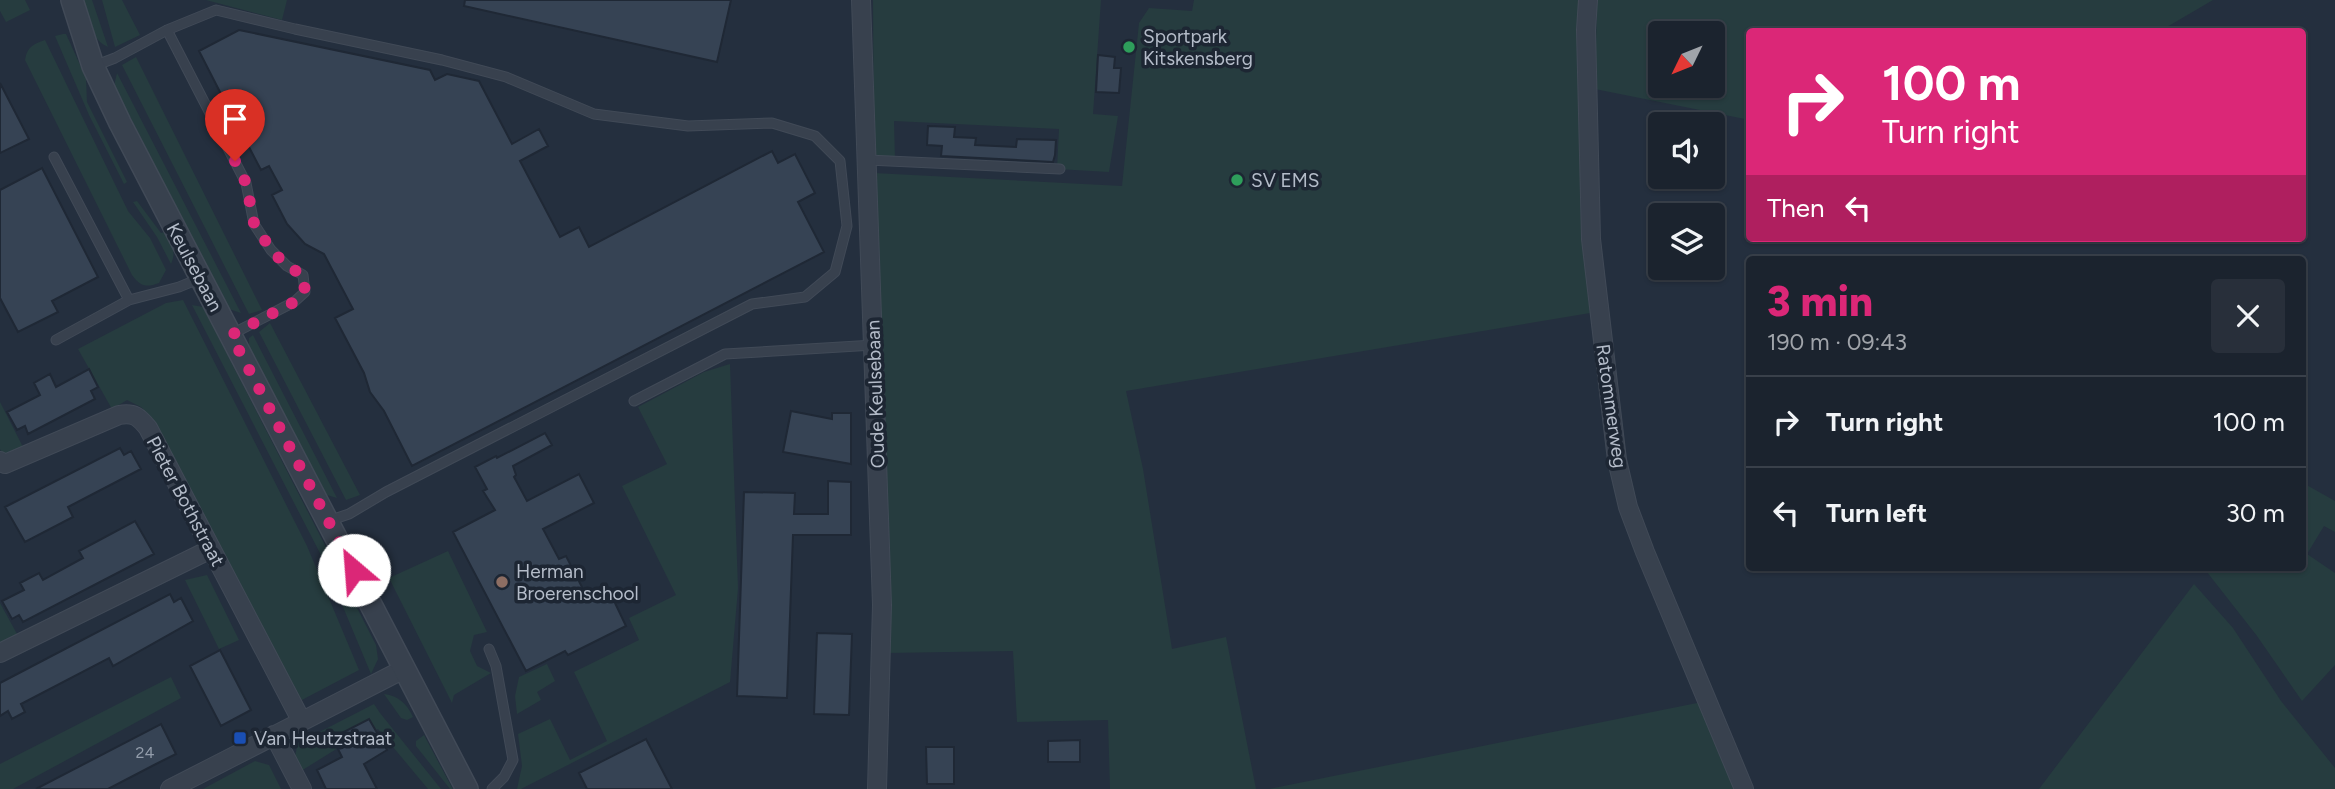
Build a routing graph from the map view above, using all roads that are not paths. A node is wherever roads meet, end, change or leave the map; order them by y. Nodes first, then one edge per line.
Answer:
1 (72, 0) edge
2 (861, 0) edge
3 (1588, 0) edge
4 (167, 30) junction
5 (93, 66) junction
6 (54, 157) dead end
7 (868, 160) junction
8 (1060, 169) dead end
9 (201, 278) junction
10 (129, 300) junction
11 (231, 335) junction
12 (57, 340) dead end
13 (874, 345) junction
14 (634, 401) dead end
15 (0, 461) edge
16 (328, 521) junction
17 (211, 549) junction
18 (489, 649) dead end
19 (0, 653) edge
20 (404, 669) junction
21 (301, 720) junction
22 (274, 735) junction
23 (170, 789) edge
24 (302, 789) edge
25 (467, 789) edge
26 (492, 789) edge
27 (877, 789) edge
28 (1744, 789) edge

1 - 5 street, Keulsebaan
2 - 7 street, Oude Keulsebaan
3 - 28 street, Ratommerweg
4 - 5 lane
4 - 11 lane
4 - 16 lane
5 - 9 street, Keulsebaan
6 - 10 lane
7 - 8 lane
7 - 13 street, Oude Keulsebaan
9 - 10 lane
9 - 11 street, Keulsebaan
10 - 12 lane
11 - 16 street, Keulsebaan
13 - 14 lane
13 - 27 street, Oude Keulsebaan
15 - 17 street, Pieter Bothstraat
16 - 20 street, Keulsebaan
17 - 19 street
17 - 21 street, Pieter Bothstraat
18 - 26 lane
20 - 21 street
20 - 25 street, Keulsebaan
21 - 22 street
22 - 23 street
22 - 24 street

